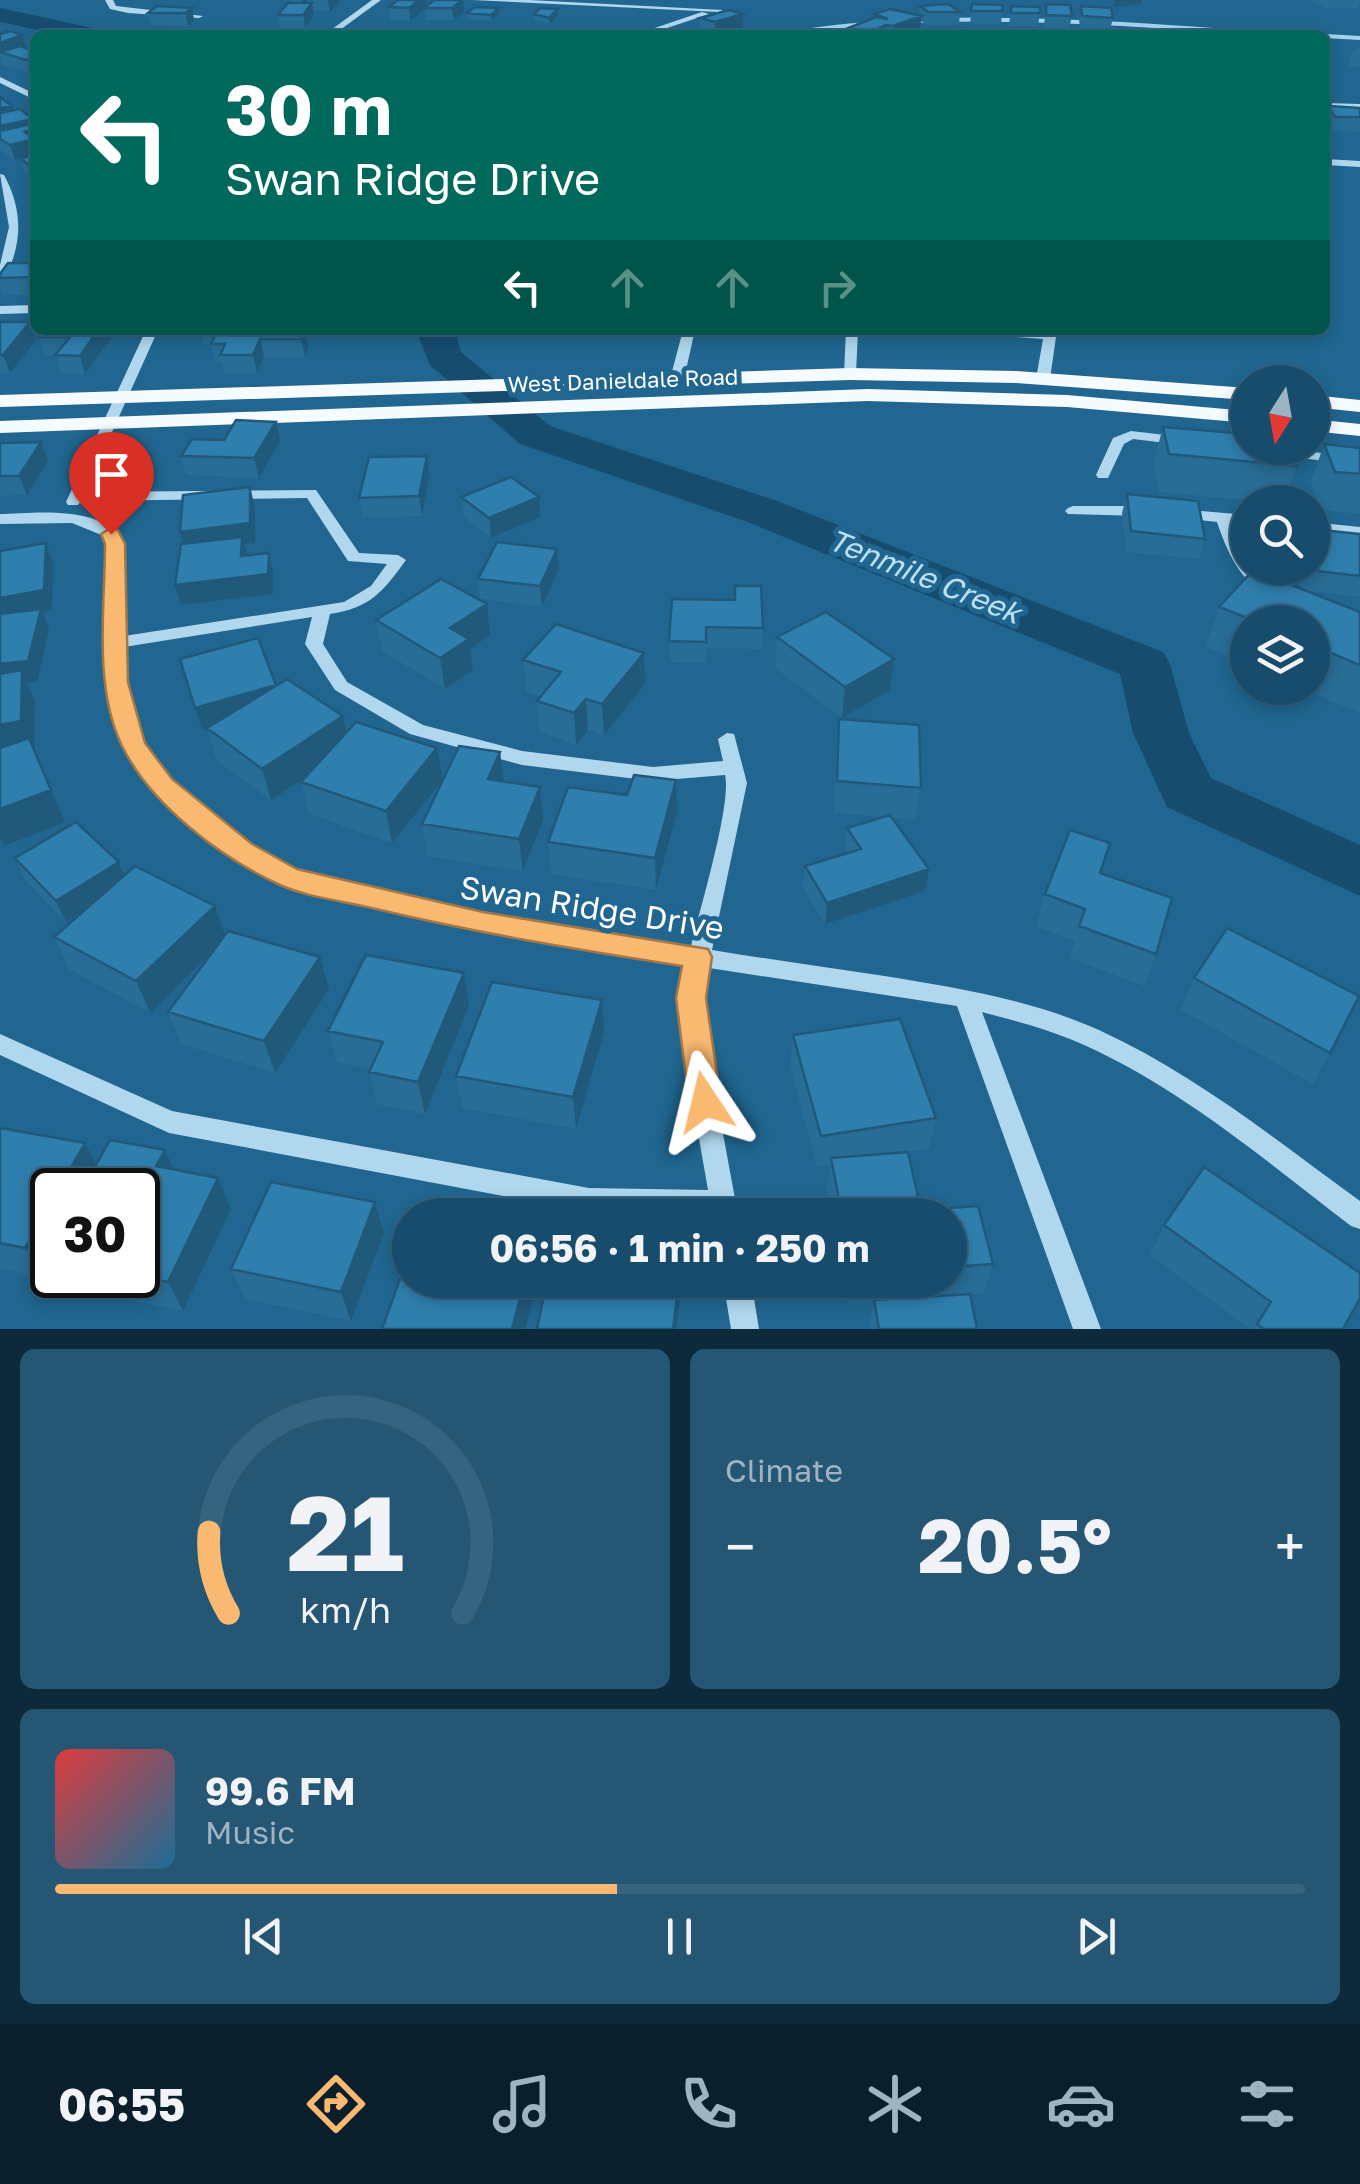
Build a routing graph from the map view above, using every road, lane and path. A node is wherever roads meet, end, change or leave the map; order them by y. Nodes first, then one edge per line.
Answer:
1 (109, 0) edge
2 (377, 0) edge
3 (476, 0) edge
4 (199, 16) dead end
5 (335, 30) edge
6 (654, 30) edge
7 (0, 80) edge
8 (30, 95) edge
9 (1330, 106) edge
10 (1360, 107) edge
11 (1330, 162) edge
12 (1360, 164) edge
13 (0, 177) edge
14 (0, 277) edge
15 (30, 309) edge
16 (0, 310) edge
17 (150, 335) edge
18 (688, 335) edge
19 (852, 335) edge
20 (1050, 335) edge
21 (850, 374) junction
22 (677, 379) junction
23 (1043, 379) junction
24 (1230, 393) edge
25 (122, 398) junction
26 (0, 401) edge
27 (1046, 401) junction
28 (1330, 403) edge
29 (1360, 406) edge
30 (1230, 416) edge
31 (110, 424) junction
32 (0, 427) edge
33 (1330, 427) edge
34 (1360, 430) edge
35 (1207, 444) edge
36 (1330, 457) edge
37 (1360, 461) edge
38 (1103, 475) dead end
39 (76, 496) junction
40 (1073, 512) dead end
41 (1223, 518) junction
42 (0, 519) edge
43 (66, 519) junction
44 (1230, 519) edge
45 (1330, 529) edge
46 (1360, 532) edge
47 (1279, 597) edge
48 (322, 611) junction
49 (116, 643) junction
50 (727, 739) dead end
51 (735, 768) junction
52 (698, 957) junction
53 (965, 998) junction
54 (0, 1044) edge
55 (578, 1198) edge
56 (722, 1198) edge
57 (1360, 1217) edge
58 (739, 1298) edge
59 (745, 1329) edge
60 (1087, 1329) edge

1 - 4 street
2 - 5 street
3 - 6 street
7 - 8 street
9 - 10 street
11 - 12 street
13 - 14 street
15 - 16 street
17 - 25 street
18 - 22 street
19 - 21 street
20 - 23 street
21 - 22 main road, West Danieldale Road
21 - 23 main road, West Danieldale Road
22 - 25 main road, West Danieldale Road
23 - 24 main road, West Danieldale Road
23 - 27 main road
25 - 26 main road, West Danieldale Road
25 - 31 street
27 - 30 main road, West Danieldale Road
27 - 31 main road, West Danieldale Road
28 - 29 main road
31 - 32 main road, West Danieldale Road
31 - 39 street
33 - 34 main road
35 - 38 street
36 - 37 street
39 - 43 street
39 - 48 street
40 - 41 street
41 - 44 street
41 - 47 street
42 - 43 street, Swan Ridge Drive
43 - 49 street, Swan Ridge Drive
45 - 46 street
48 - 49 street
48 - 51 street
49 - 52 street, Swan Ridge Drive
50 - 51 street
51 - 52 street
52 - 53 street, Swan Ridge Drive
52 - 56 street
53 - 57 street, Swan Ridge Drive
53 - 60 street
54 - 55 street
58 - 59 street

